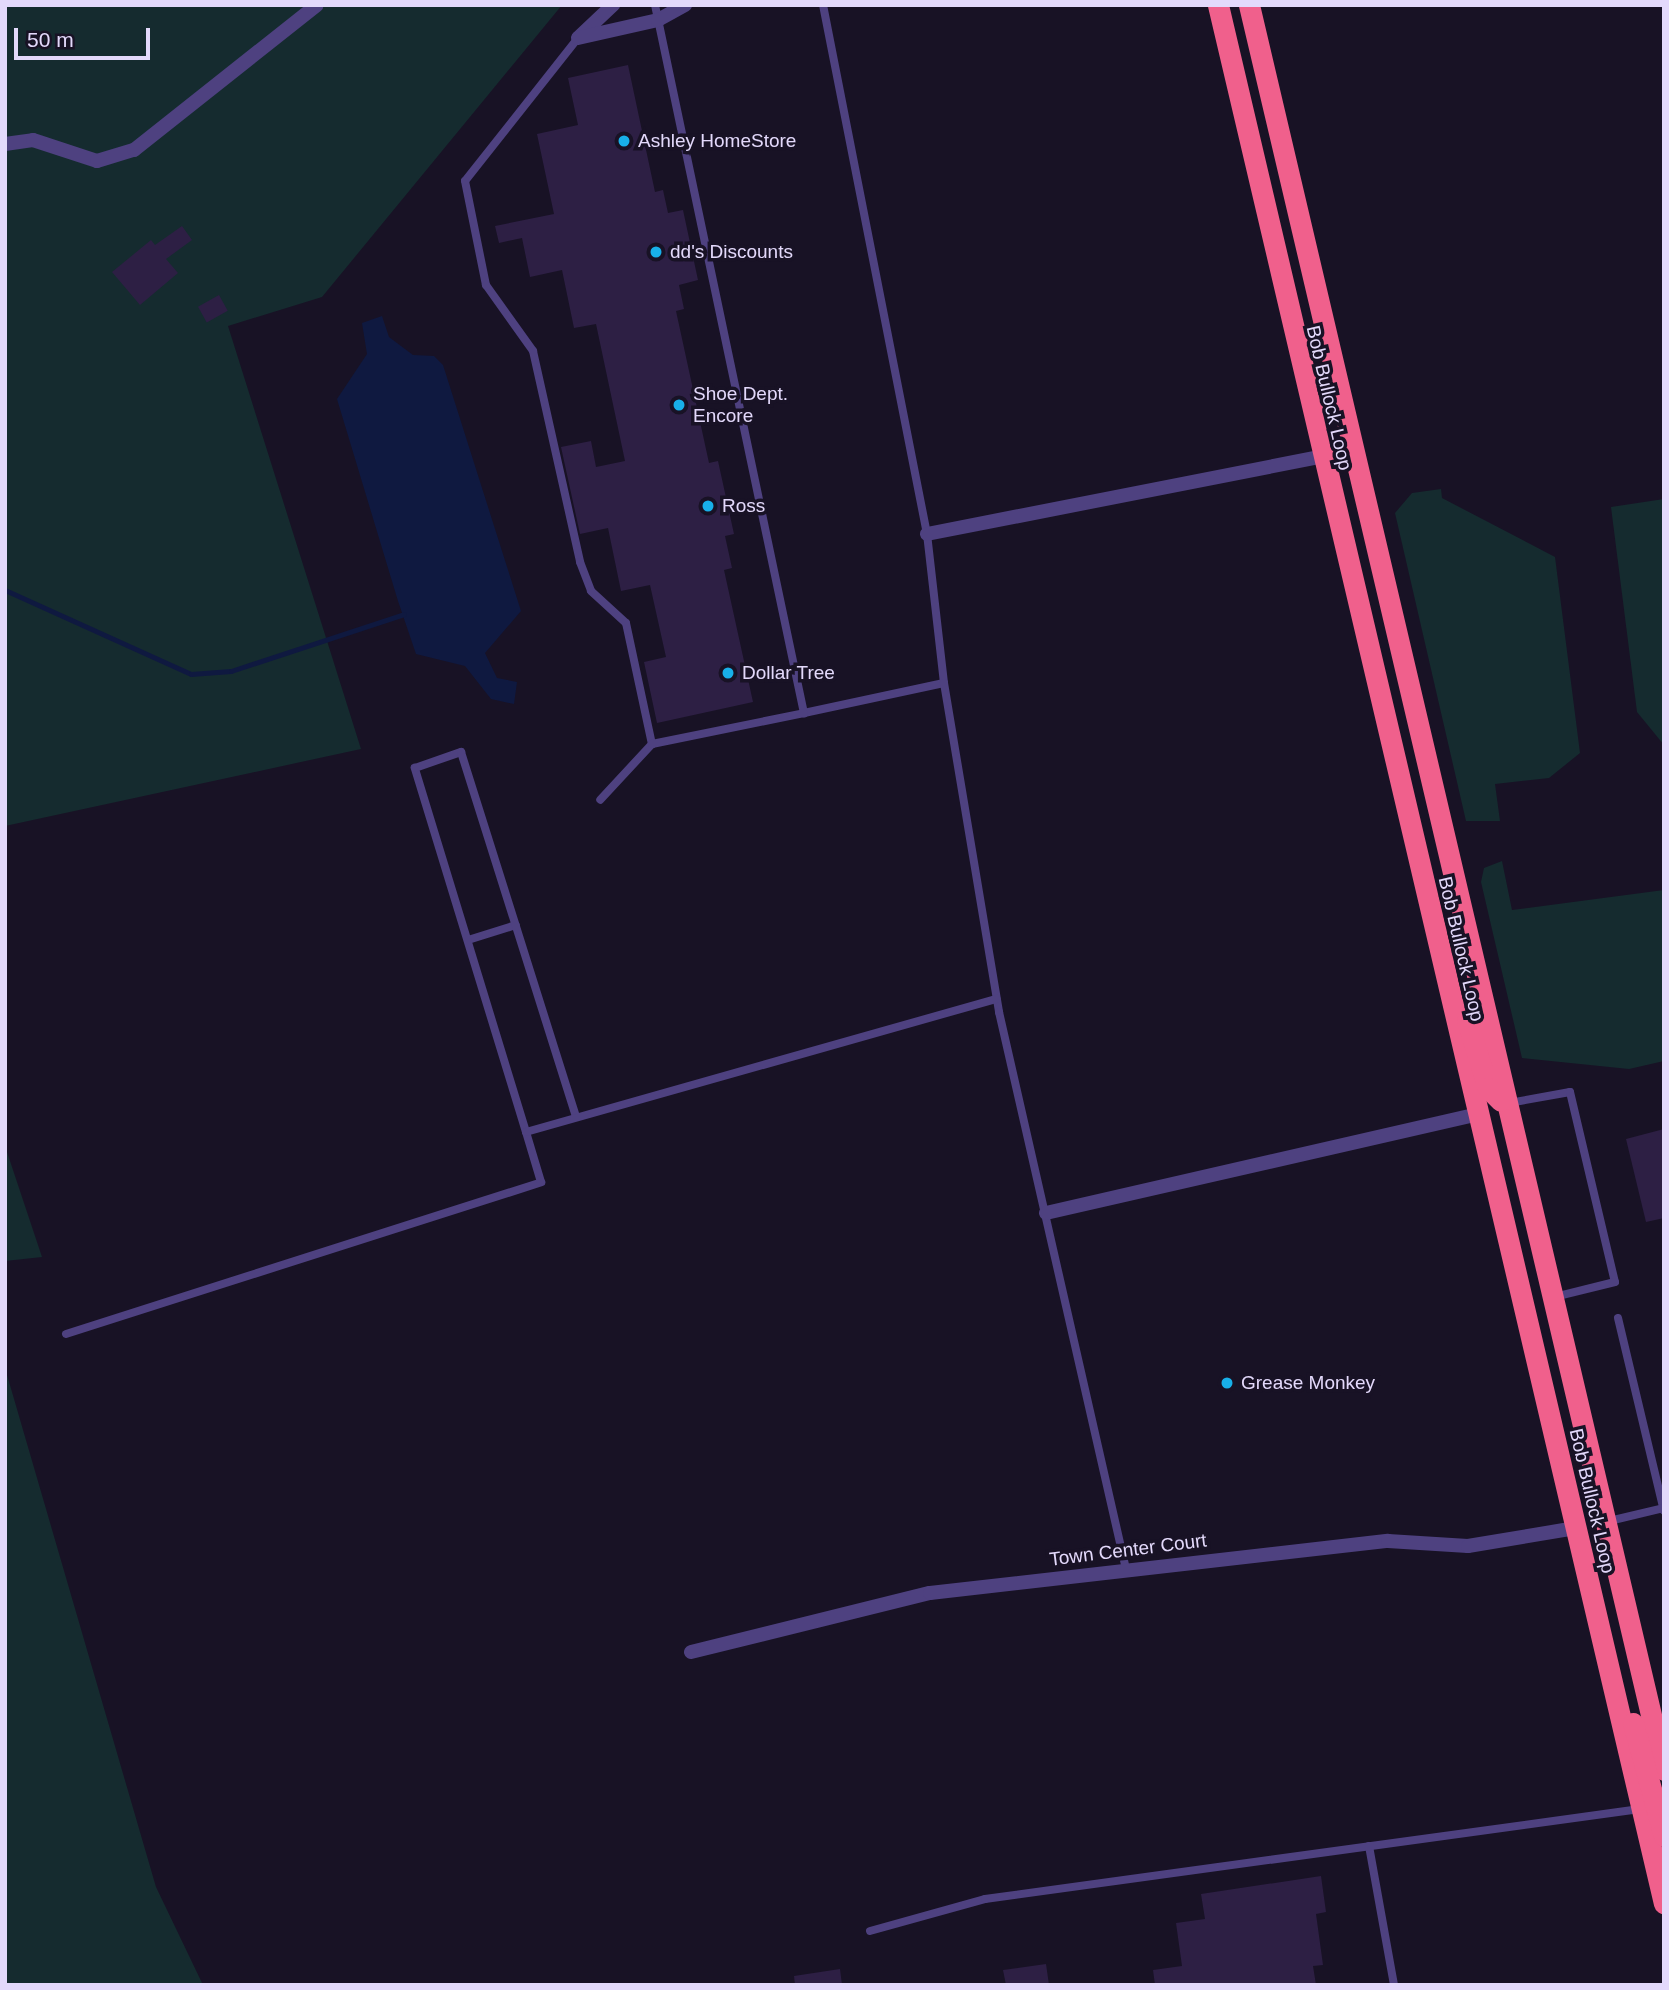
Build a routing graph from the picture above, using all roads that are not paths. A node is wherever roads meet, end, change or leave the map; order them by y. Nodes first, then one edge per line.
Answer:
1 (317, 5) edge
2 (613, 5) edge
3 (685, 5) edge
4 (823, 5) edge
5 (1249, 5) edge
6 (1218, 11) edge
7 (657, 13) edge
8 (579, 37) junction
9 (5, 144) edge
10 (1319, 457) junction
11 (927, 534) junction
12 (944, 683) junction
13 (804, 713) junction
14 (652, 744) junction
15 (600, 800) dead end
16 (516, 925) junction
17 (468, 940) junction
18 (1438, 948) junction
19 (997, 999) junction
20 (1506, 1104) junction
21 (1477, 1114) junction
22 (576, 1116) junction
23 (526, 1132) junction
24 (1046, 1213) junction
25 (1540, 1249) junction
26 (1551, 1298) junction
27 (1618, 1318) dead end
28 (66, 1334) dead end
29 (1663, 1509) edge
30 (1604, 1522) junction
31 (1575, 1528) junction
32 (1126, 1569) junction
33 (1603, 1646) junction
34 (691, 1652) dead end
35 (1663, 1767) edge
36 (1641, 1808) junction
37 (1664, 1836) edge
38 (1369, 1846) junction
39 (1664, 1903) edge
40 (870, 1931) dead end
41 (1394, 1985) edge

1 - 9 street
2 - 8 street
3 - 7 street
4 - 11 lane
5 - 20 highway, Bob Bullock Loop
6 - 10 highway, Bob Bullock Loop
7 - 8 street
7 - 13 lane
8 - 14 lane
10 - 11 street
10 - 18 highway, Bob Bullock Loop
11 - 12 lane
12 - 13 lane
12 - 19 lane
13 - 14 lane
14 - 15 lane
16 - 17 lane
16 - 17 lane
16 - 22 lane
17 - 23 lane
18 - 20 highway
18 - 21 highway, Bob Bullock Loop
19 - 22 lane
19 - 24 lane
20 - 25 highway, Bob Bullock Loop
20 - 26 lane
21 - 24 street
21 - 25 highway
21 - 31 highway, Bob Bullock Loop
22 - 23 lane
23 - 28 lane
24 - 32 lane
25 - 26 highway, Bob Bullock Loop
26 - 30 highway, Bob Bullock Loop
27 - 29 lane
29 - 30 lane
30 - 35 highway, Bob Bullock Loop
31 - 32 street, Town Center Court
31 - 33 highway, Bob Bullock Loop
32 - 34 street, Town Center Court
33 - 36 highway, Bob Bullock Loop
33 - 37 highway
36 - 38 lane
36 - 39 highway, Bob Bullock Loop
38 - 40 lane
38 - 41 lane

